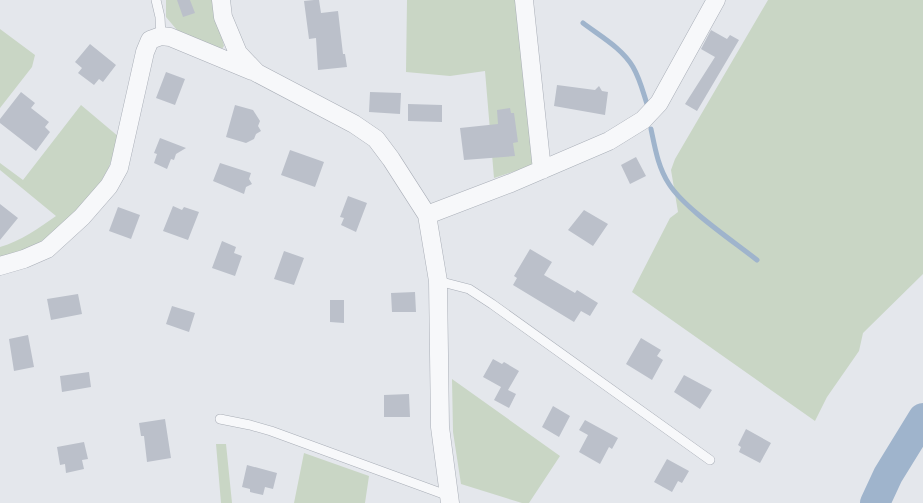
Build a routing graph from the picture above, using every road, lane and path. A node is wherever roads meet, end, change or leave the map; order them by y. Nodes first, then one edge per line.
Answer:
1 (156, 0) edge
2 (220, 0) edge
3 (524, 0) edge
4 (716, 0) edge
5 (161, 36) junction
6 (257, 73) junction
7 (542, 170) junction
8 (427, 215) junction
9 (0, 266) edge
10 (438, 281) junction
11 (220, 419) dead end
12 (710, 460) dead end
13 (450, 499) edge

1 - 5 lane
2 - 6 street
3 - 7 street
4 - 7 street
5 - 6 street
5 - 9 street
6 - 8 street
7 - 8 street
8 - 10 street
10 - 12 lane
10 - 13 street
11 - 13 lane

